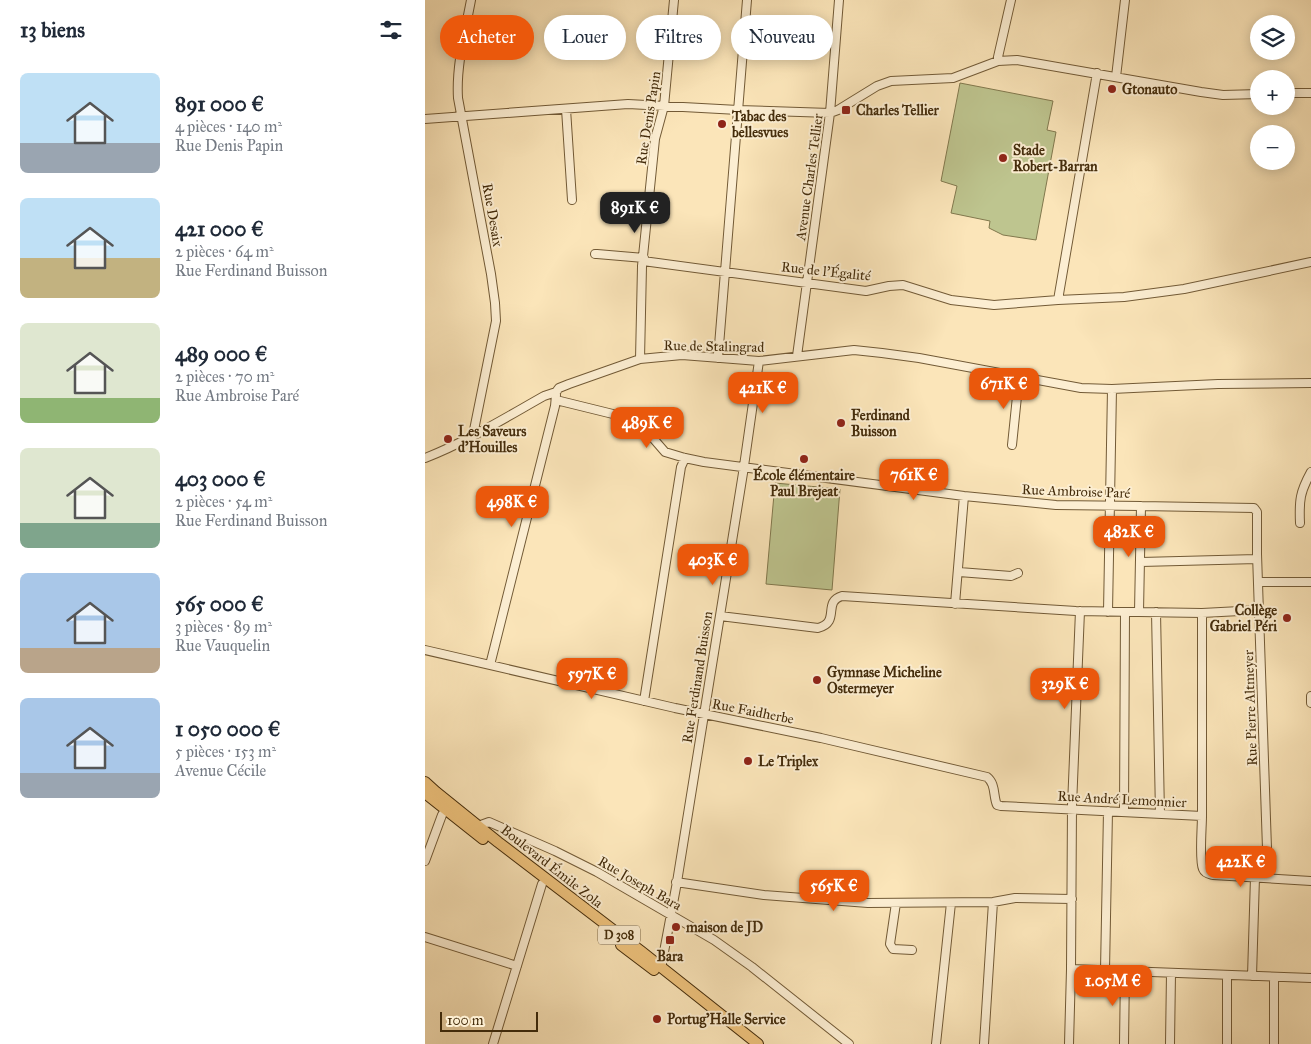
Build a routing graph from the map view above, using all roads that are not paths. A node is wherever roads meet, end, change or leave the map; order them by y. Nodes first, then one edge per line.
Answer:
1 (471, 0) edge
2 (674, 0) edge
3 (747, 0) edge
4 (839, 0) edge
5 (1011, 0) edge
6 (1125, 0) edge
7 (998, 61) junction
8 (1097, 73) junction
9 (1116, 77) junction
10 (1295, 93) edge
11 (1311, 93) edge
12 (1250, 94) edge
13 (664, 106) junction
14 (566, 108) junction
15 (738, 110) junction
16 (830, 113) junction
17 (462, 117) junction
18 (425, 119) edge
19 (572, 200) dead end
20 (595, 254) dead end
21 (643, 259) junction
22 (1311, 262) edge
23 (725, 271) junction
24 (807, 283) junction
25 (1059, 300) junction
26 (797, 356) junction
27 (718, 358) junction
28 (640, 359) junction
29 (759, 361) junction
30 (1019, 378) junction
31 (1311, 383) edge
32 (1111, 389) junction
33 (556, 396) junction
34 (475, 434) junction
35 (1012, 445) dead end
36 (425, 458) edge
37 (685, 458) junction
38 (743, 468) junction
39 (1311, 472) edge
40 (964, 496) junction
41 (1110, 505) junction
42 (1141, 506) junction
43 (1254, 508) joint
44 (1300, 523) dead end
45 (1257, 559) junction
46 (1141, 562) junction
47 (959, 572) junction
48 (1018, 573) dead end
49 (1258, 582) junction
50 (1311, 582) edge
51 (955, 604) junction
52 (1259, 610) junction
53 (1080, 612) junction
54 (1108, 612) junction
55 (1125, 612) junction
56 (1139, 612) junction
57 (1156, 612) junction
58 (1202, 613) junction
59 (720, 616) junction
60 (425, 650) edge
61 (490, 665) junction
62 (1311, 696) edge
63 (644, 701) junction
64 (1311, 702) edge
65 (703, 714) junction
66 (425, 782) edge
67 (425, 793) edge
68 (997, 805) joint
69 (447, 806) junction
70 (1072, 809) junction
71 (1108, 811) junction
72 (1124, 812) junction
73 (1160, 814) junction
74 (1202, 816) junction
75 (466, 826) junction
76 (478, 826) junction
77 (425, 861) edge
78 (1255, 878) junction
79 (1269, 878) junction
80 (1311, 881) edge
81 (677, 882) junction
82 (542, 884) junction
83 (1072, 900) junction
84 (993, 902) junction
85 (896, 903) junction
86 (951, 903) junction
87 (671, 916) junction
88 (425, 937) edge
89 (912, 950) dead end
90 (517, 966) junction
91 (661, 968) junction
92 (1071, 969) junction
93 (1105, 970) junction
94 (1125, 971) junction
95 (1171, 973) junction
96 (1227, 976) junction
97 (1252, 976) junction
98 (1274, 977) junction
99 (1311, 978) edge
100 (493, 1044) edge
101 (750, 1044) edge
102 (759, 1044) edge
103 (849, 1044) edge
104 (935, 1044) edge
105 (984, 1044) edge
106 (1069, 1044) edge
107 (1124, 1044) edge
108 (1170, 1044) edge
109 (1227, 1044) edge
110 (1274, 1044) edge

1 - 17 street, Rue Desaix
2 - 13 street, Rue Denis Papin
3 - 15 street
4 - 16 street, Avenue Charles Tellier
5 - 7 street
6 - 9 street
7 - 8 street
7 - 16 street
8 - 9 street
8 - 25 street
9 - 12 street
10 - 11 street
13 - 14 street
13 - 15 street
13 - 21 street, Rue Denis Papin
14 - 17 street
14 - 19 street
15 - 16 street
15 - 23 street
16 - 24 street, Avenue Charles Tellier
17 - 18 street
17 - 34 street, Rue Desaix
20 - 21 street, Rue de l'Égalité
21 - 23 street, Rue de l'Égalité
21 - 28 street, Rue Denis Papin
22 - 25 street, Rue de l'Égalité
23 - 24 street, Rue de l'Égalité
23 - 27 street
24 - 25 street, Rue de l'Égalité
24 - 26 street, Avenue Charles Tellier
26 - 29 street, Rue de Stalingrad
26 - 30 street, Rue de Stalingrad
27 - 28 street, Rue de Stalingrad
27 - 29 street, Rue de Stalingrad
28 - 33 street, Rue de Stalingrad
29 - 38 street, Rue Ferdinand Buisson
30 - 32 street, Rue de Stalingrad
30 - 35 street
31 - 32 street, Rue de Stalingrad
32 - 41 street
33 - 34 street, Rue de Stalingrad
33 - 37 street, Rue Ambroise Paré
33 - 61 street
34 - 36 street, Rue de Stalingrad
37 - 38 street, Rue Ambroise Paré
37 - 63 street
38 - 40 street, Rue Ambroise Paré
38 - 59 street, Rue Ferdinand Buisson
39 - 44 street
40 - 41 street, Rue Ambroise Paré
40 - 47 street
41 - 42 street, Rue Ambroise Paré
41 - 54 street
42 - 43 street, Rue Ambroise Paré
42 - 46 street
43 - 45 street, Rue Pierre Altmeyer
45 - 46 street
45 - 49 street, Rue Pierre Altmeyer
46 - 56 street
47 - 48 street
47 - 51 street
49 - 50 street
49 - 52 street, Rue Pierre Altmeyer
51 - 53 street
51 - 59 street
52 - 58 street
52 - 79 street, Rue Pierre Altmeyer
53 - 54 street
53 - 70 street
54 - 55 street
55 - 56 street
55 - 72 street
56 - 57 street
57 - 58 street
57 - 73 street
58 - 74 street
59 - 65 street, Rue Ferdinand Buisson
60 - 61 street, Rue Faidherbe
61 - 63 street, Rue Faidherbe
62 - 64 street
63 - 65 street, Rue Faidherbe
65 - 68 street, Rue Faidherbe
65 - 81 street, Rue Ferdinand Buisson
66 - 69 main road, Boulevard Émile Zola / D 308
67 - 69 main road, Boulevard Émile Zola / D 308
68 - 70 street, Rue André Lemonnier
69 - 75 main road, Boulevard Émile Zola / D 308
69 - 76 main road, Boulevard Émile Zola / D 308
69 - 77 street
70 - 71 street, Rue André Lemonnier
70 - 83 street
71 - 72 street, Rue André Lemonnier
71 - 93 street
72 - 73 street, Rue André Lemonnier
73 - 74 street, Rue André Lemonnier
74 - 78 street, Rue André Lemonnier
75 - 76 street, Rue Joseph Bara
75 - 82 main road, Boulevard Émile Zola / D 308
76 - 87 street, Rue Joseph Bara
76 - 91 main road, Boulevard Émile Zola / D 308
78 - 79 street, Rue André Lemonnier
78 - 97 street
79 - 80 street, Rue André Lemonnier
81 - 85 street
81 - 87 street, Rue Ferdinand Buisson
82 - 90 street
82 - 101 main road, Boulevard Émile Zola / D 308
83 - 84 street
83 - 92 street
84 - 86 street
84 - 105 street
85 - 86 street
85 - 89 street
86 - 104 street
87 - 91 street, Rue Ferdinand Buisson
87 - 103 street, Rue Joseph Bara
88 - 90 street
90 - 100 street
91 - 102 main road, Boulevard Émile Zola / D 308
92 - 93 street
92 - 106 street
93 - 94 street
94 - 95 street
94 - 107 street
95 - 96 street
95 - 108 street
96 - 97 street
96 - 109 street
97 - 98 street
98 - 99 street
98 - 110 street

